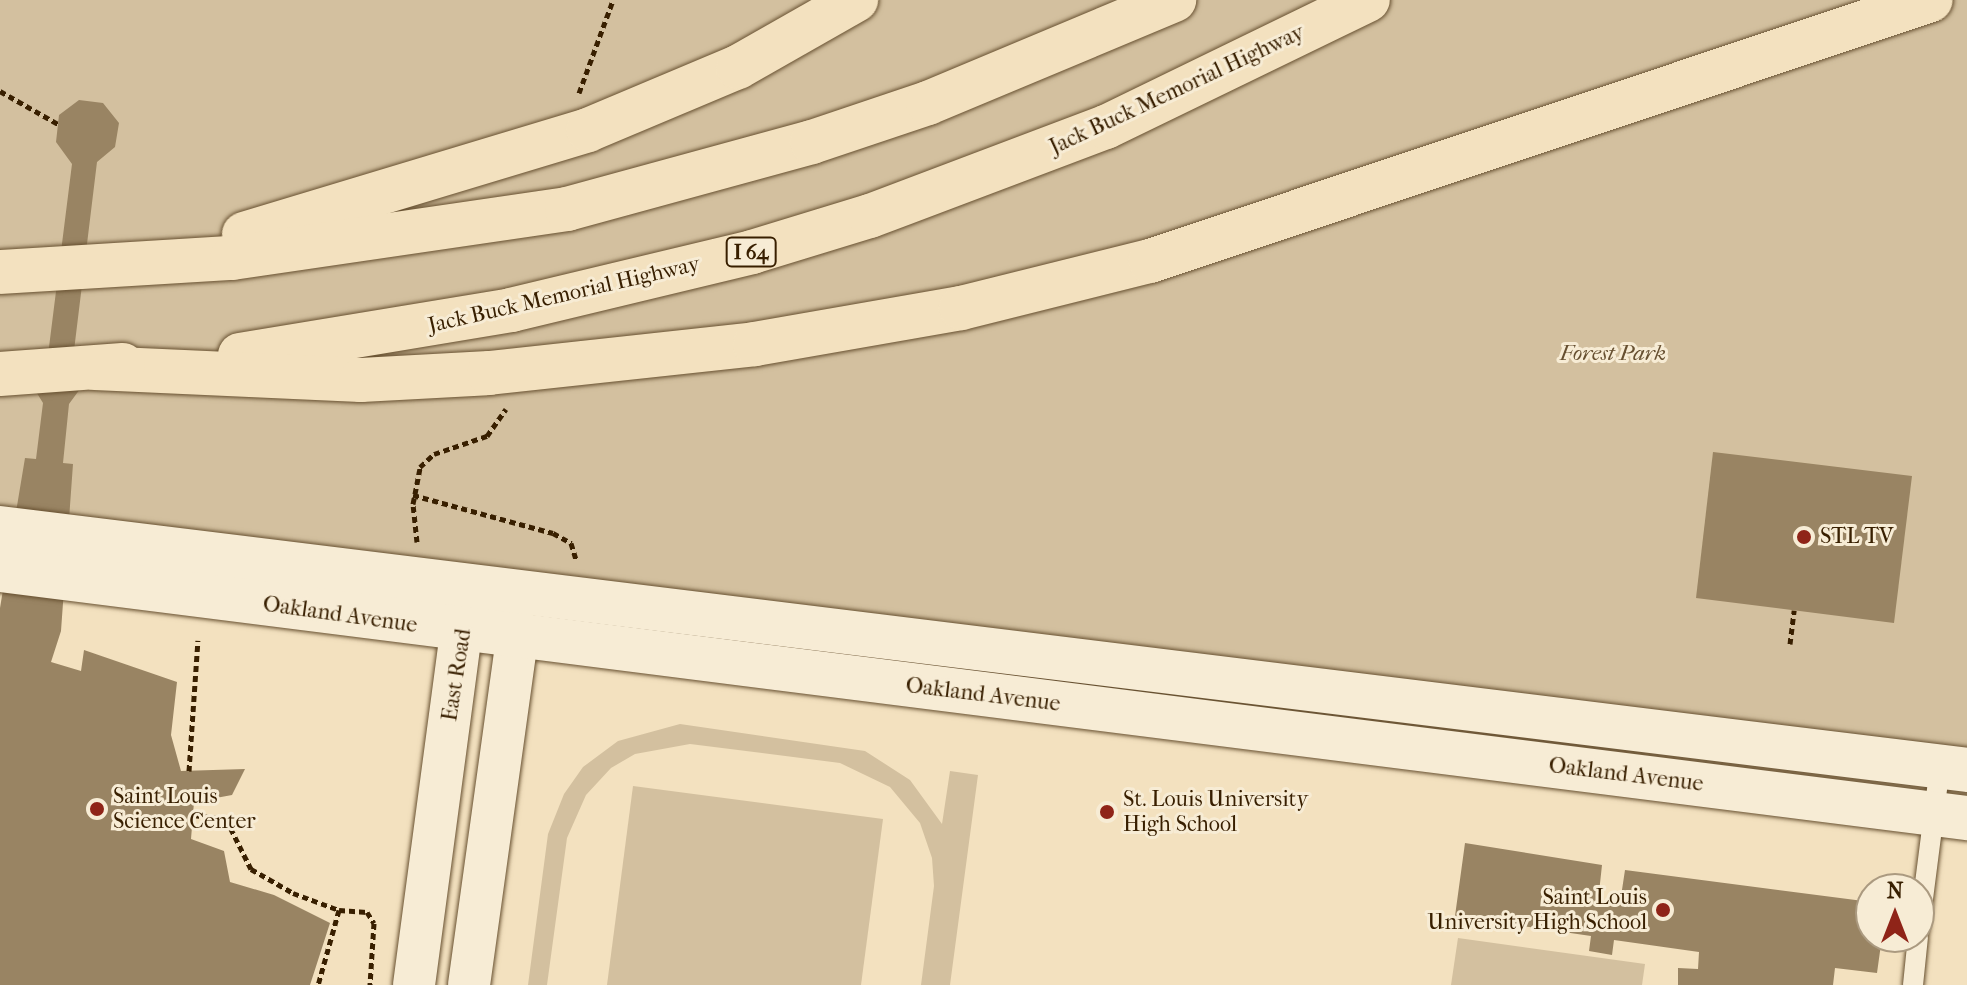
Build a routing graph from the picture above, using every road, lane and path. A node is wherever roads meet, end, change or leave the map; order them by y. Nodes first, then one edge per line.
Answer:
1 (613, 0) edge
2 (856, 0) edge
3 (1174, 0) edge
4 (1368, 0) edge
5 (1931, 0) edge
6 (0, 91) edge
7 (575, 107) dead end
8 (58, 124) dead end
9 (94, 270) junction
10 (0, 272) edge
11 (95, 368) junction
12 (0, 374) edge
13 (507, 404) dead end
14 (413, 495) junction
15 (0, 528) edge
16 (417, 543) dead end
17 (576, 564) dead end
18 (0, 570) edge
19 (495, 589) junction
20 (1794, 610) dead end
21 (461, 632) junction
22 (517, 639) junction
23 (198, 640) dead end
24 (1790, 644) dead end
25 (1953, 769) edge
26 (189, 771) dead end
27 (193, 815) dead end
28 (1950, 816) edge
29 (1934, 873) edge
30 (339, 910) junction
31 (1916, 953) edge
32 (318, 985) edge
33 (370, 985) edge
34 (414, 985) edge
35 (469, 985) edge
36 (1913, 985) edge

1 - 7 path
2 - 9 highway
3 - 9 highway
4 - 11 highway, Jack Buck Memorial Highway / I 64
5 - 11 highway
6 - 8 path
9 - 10 highway
11 - 12 highway, Jack Buck Memorial Highway / I 64
13 - 14 path
14 - 16 path
14 - 17 path
15 - 19 street, Oakland Avenue
18 - 21 street, Oakland Avenue
19 - 21 street, East Road
19 - 22 street
19 - 25 street, Oakland Avenue
20 - 24 path
21 - 22 street, Oakland Avenue
21 - 34 street, East Road
22 - 28 street, Oakland Avenue
22 - 35 street
23 - 26 path
25 - 28 lane
27 - 30 path
28 - 29 lane
30 - 32 path
30 - 33 path
31 - 36 lane

